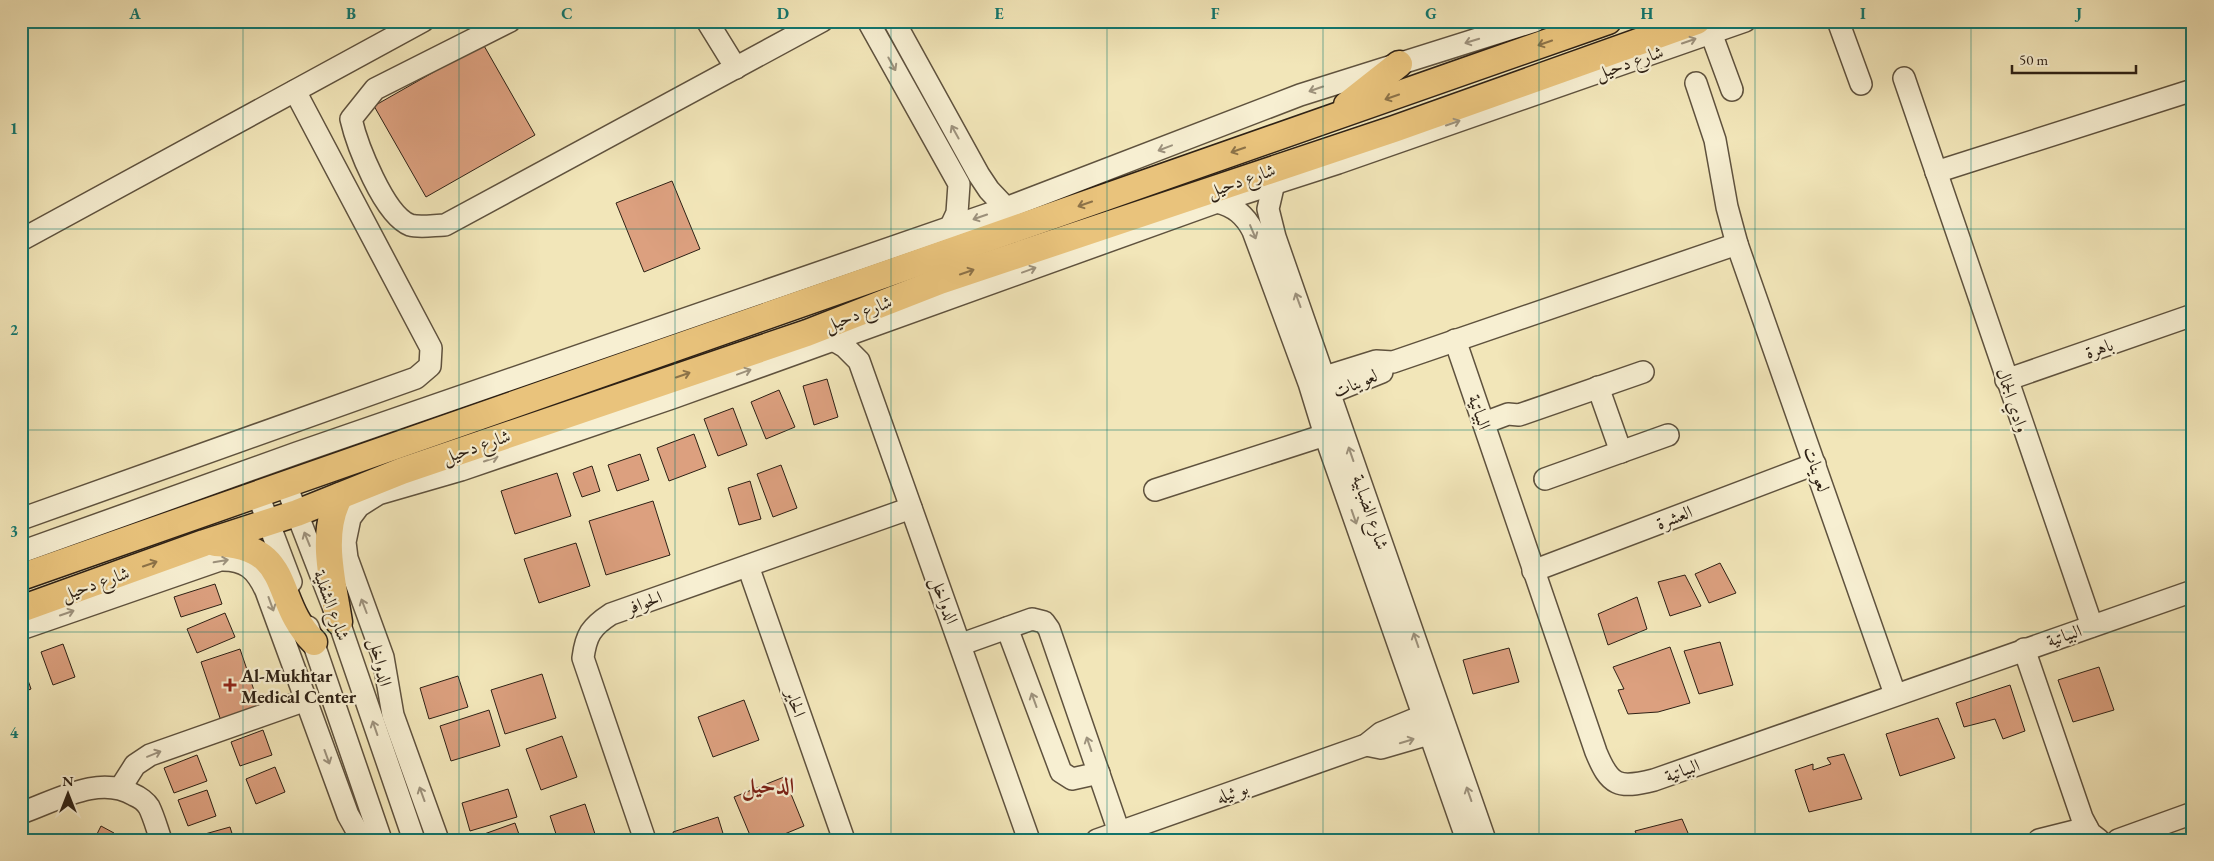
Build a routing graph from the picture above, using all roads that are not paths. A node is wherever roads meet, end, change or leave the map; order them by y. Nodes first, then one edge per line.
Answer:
1 (423, 21) edge
2 (510, 21) edge
3 (707, 21) edge
4 (822, 21) edge
5 (868, 21) edge
6 (894, 21) edge
7 (1535, 21) edge
8 (1608, 21) edge
9 (1745, 21) edge
10 (1838, 21) edge
11 (1506, 26) edge
12 (1704, 27) edge
13 (1399, 64) junction
14 (736, 68) junction
15 (1904, 78) dead end
16 (1696, 83) dead end
17 (1861, 84) dead end
18 (1732, 90) dead end
19 (2193, 90) edge
20 (295, 91) junction
21 (1329, 118) junction
22 (1367, 138) junction
23 (1338, 163) junction
24 (1936, 172) junction
25 (979, 175) junction
26 (1274, 183) junction
27 (959, 184) junction
28 (1217, 202) junction
29 (1006, 208) junction
30 (950, 228) junction
31 (21, 240) edge
32 (1737, 244) junction
33 (940, 281) junction
34 (2193, 315) edge
35 (887, 321) junction
36 (807, 333) junction
37 (833, 340) junction
38 (1455, 340) junction
39 (859, 361) junction
40 (1643, 372) dead end
41 (2006, 380) junction
42 (1598, 387) junction
43 (1320, 388) junction
44 (672, 398) junction
45 (551, 420) junction
46 (1485, 428) junction
47 (1325, 435) junction
48 (1668, 435) dead end
49 (1622, 452) junction
50 (1815, 464) junction
51 (461, 470) junction
52 (402, 471) junction
53 (1545, 478) dead end
54 (286, 485) junction
55 (1155, 490) dead end
56 (378, 494) joint
57 (258, 495) junction
58 (340, 496) junction
59 (911, 508) junction
60 (297, 513) junction
61 (21, 519) edge
62 (268, 522) junction
63 (204, 543) junction
64 (21, 552) edge
65 (748, 566) junction
66 (1534, 571) junction
67 (21, 577) edge
68 (2193, 591) edge
69 (21, 609) edge
70 (339, 622) junction
71 (2092, 626) junction
72 (1007, 628) junction
73 (21, 629) edge
74 (314, 642) junction
75 (962, 644) junction
76 (2024, 649) junction
77 (352, 662) junction
78 (389, 693) junction
79 (1896, 694) junction
80 (306, 700) junction
81 (1435, 721) junction
82 (350, 748) junction
83 (1099, 773) junction
84 (121, 787) junction
85 (2193, 813) edge
86 (21, 814) edge
87 (1120, 832) junction
88 (2093, 834) edge
89 (161, 840) edge
90 (362, 840) edge
91 (381, 840) edge
92 (414, 840) edge
93 (438, 840) edge
94 (645, 840) edge
95 (844, 840) edge
96 (1030, 840) edge
97 (1097, 840) edge
98 (1467, 840) edge
99 (1485, 840) edge
100 (2039, 840) edge
101 (2118, 840) edge

1 - 20 street
2 - 14 street
3 - 14 street
4 - 14 street
5 -> 27 street
25 -> 6 street
7 - 11 street
8 -> 21 main road, شارع دحيل
9 - 12 street, شارع دحيل
10 - 17 street
11 -> 13 street
12 - 18 street
12 - 22 main road, شارع دحيل
23 -> 12 street, شارع دحيل
13 - 21 main road
13 -> 29 street
15 - 24 street, وادي الجمال
16 - 32 street, لعوينات
19 - 24 street
20 - 31 street
20 - 61 street
21 -> 54 main road, شارع دحيل
22 - 23 main road
33 -> 22 main road, شارع دحيل
23 - 26 street, شارع دحيل
24 - 41 street, وادي الجمال
25 - 27 street
25 - 29 street
26 - 28 street, شارع دحيل
43 -> 26 street, شارع الضبابية
27 - 30 street
35 -> 28 street, شارع دحيل
28 -> 43 street, شارع الضبابية
29 -> 30 street
30 - 64 street
32 - 38 street, لعوينات
32 - 50 street, لعوينات
33 - 35 main road
33 - 36 main road, شارع دحيل
34 - 41 street, باهرة
35 - 37 street, شارع دحيل
35 - 39 street
36 - 37 main road
45 -> 36 main road, شارع دحيل
37 - 39 street, الدواخل
44 -> 37 street, شارع دحيل
38 - 43 street, لعوينات
38 - 46 street, البياتية
39 - 59 street, الدواخل
40 - 42 street
41 - 71 street, وادي الجمال
42 - 46 street
42 - 49 street
43 - 47 street, شارع الضبابية
81 -> 43 street, شارع الضبابية
44 - 45 main road
51 -> 44 street, شارع دحيل
45 - 52 main road, شارع دحيل
46 - 66 street, البياتية
47 - 55 street
47 -> 81 street, شارع الضبابية
48 - 49 street
49 - 53 street
50 - 66 street, العشرة
50 - 79 street, لعوينات
51 - 52 main road
51 - 56 street, شارع دحيل
52 - 58 main road, شارع دحيل
54 - 57 main road, شارع دحيل
54 - 60 street, شارع الشفلية
78 -> 56 street, الدواخل
57 - 62 street, شارع الشفلية
57 - 67 main road, شارع دحيل
58 - 60 main road, شارع دحيل
58 - 70 main road
59 - 65 street, الحوافر
59 - 75 street, الدواخل
60 - 62 main road, شارع دحيل
70 -> 60 street, شارع الشفلية
62 - 63 main road, شارع دحيل
62 - 74 street, شارع الشفلية
69 -> 63 main road, شارع دحيل
63 - 74 main road
65 - 94 street, الحوافر
65 - 95 street, الحاير
66 - 79 street, البياتية
68 - 71 street, البياتية
70 - 77 street, شارع الشفلية
71 - 76 street, البياتية
72 - 75 street
83 -> 72 street
83 -> 72 street
73 -> 80 street, شارع دحيل
74 - 82 street, شارع الشفلية
75 - 96 street, الدواخل
76 - 79 street, البياتية
76 - 88 street
77 - 78 street
92 -> 77 street, شارع الشفلية
93 -> 78 street, الدواخل
84 -> 80 street
80 -> 90 street
81 - 87 street, بو ثيله
81 - 98 street, شارع الضبابية
99 -> 81 street, شارع الضبابية
82 - 90 street
82 - 91 street, شارع الشفلية
83 - 87 street
84 - 86 street
84 - 89 street
85 - 101 street
87 - 97 street, بو ثيله
88 - 100 street

